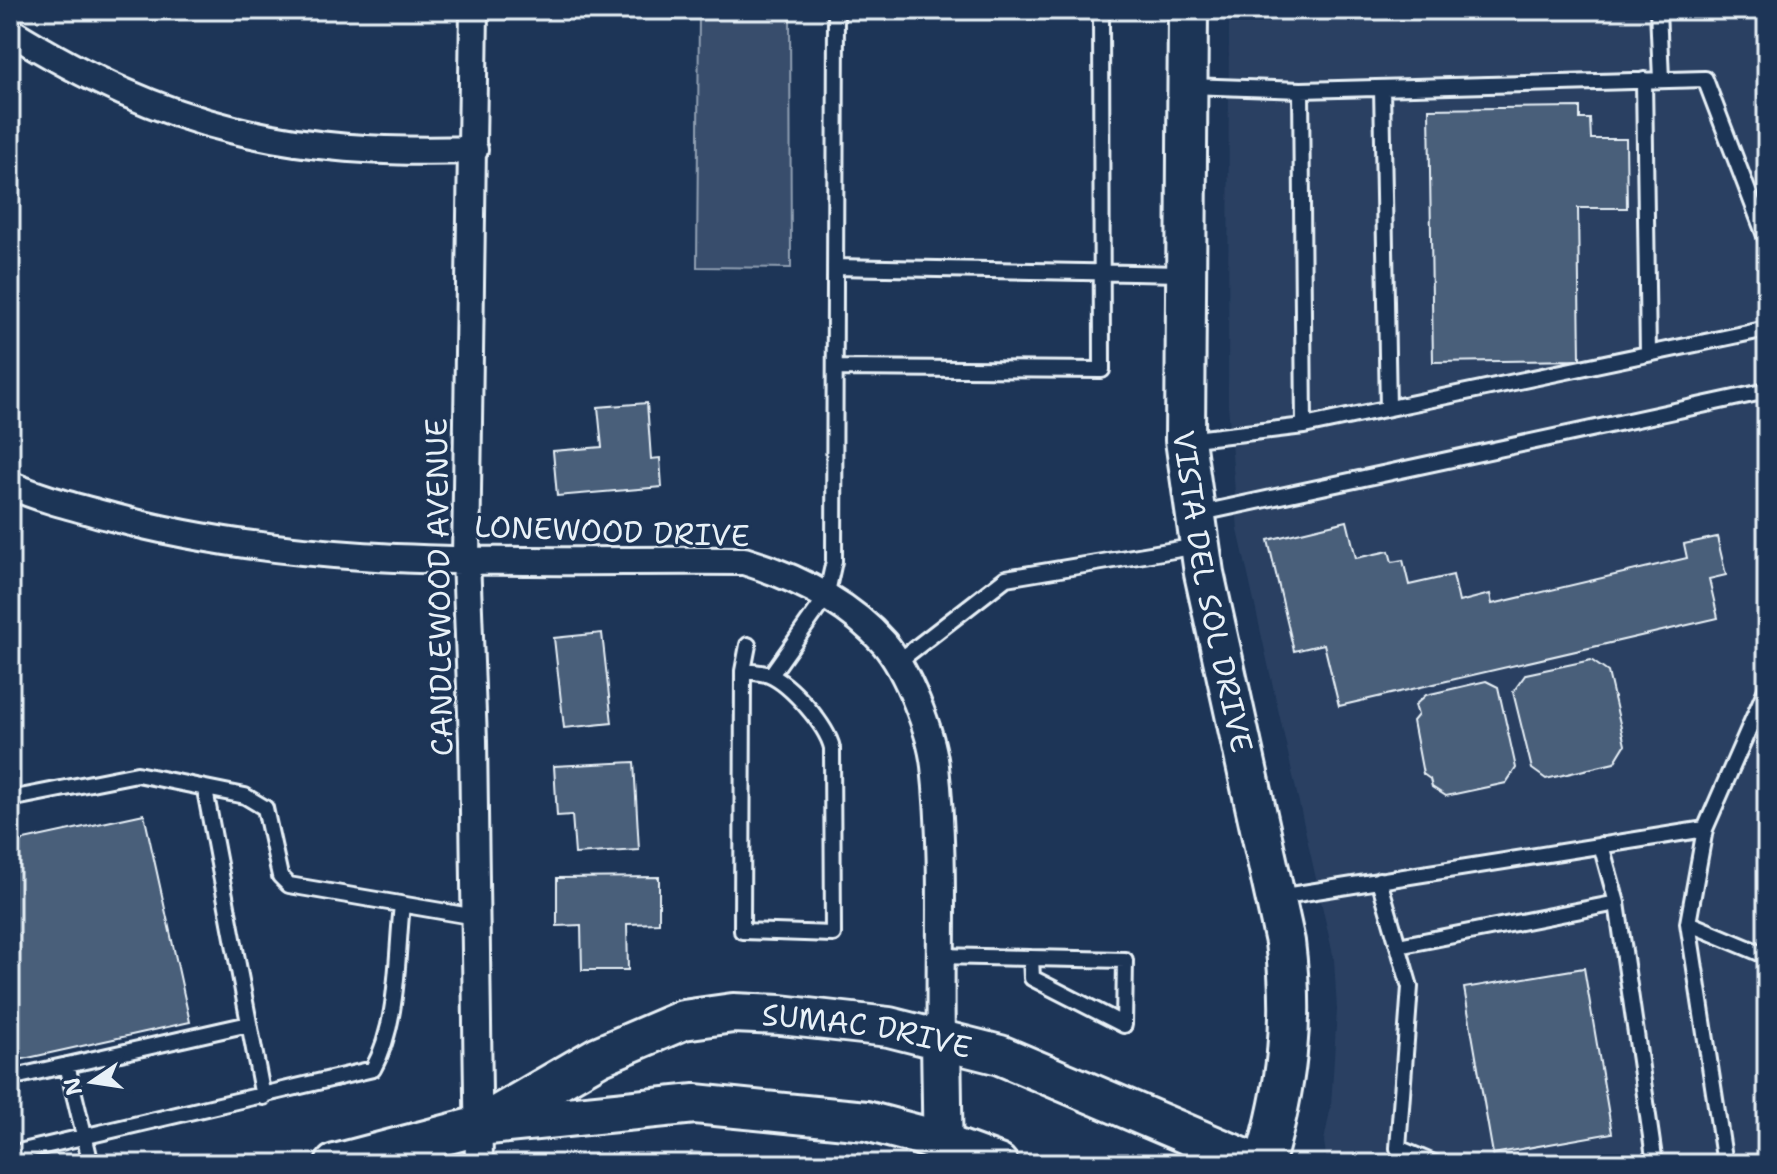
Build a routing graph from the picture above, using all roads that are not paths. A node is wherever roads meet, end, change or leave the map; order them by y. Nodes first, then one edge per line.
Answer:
1 (474, 10) edge
2 (836, 10) edge
3 (1101, 10) edge
4 (1188, 10) edge
5 (1658, 10) edge
6 (10, 31) edge
7 (1661, 79) junction
8 (1644, 80) junction
9 (1188, 86) junction
10 (1382, 88) junction
11 (1301, 90) junction
12 (474, 150) junction
13 (1767, 241) edge
14 (835, 267) junction
15 (1102, 273) junction
16 (1187, 274) junction
17 (1767, 329) edge
18 (1648, 354) junction
19 (835, 368) junction
20 (1767, 391) edge
21 (1388, 408) junction
22 (1304, 426) junction
23 (1185, 440) junction
24 (10, 485) edge
25 (1196, 530) junction
26 (466, 559) junction
27 (826, 597) junction
28 (748, 645) dead end
29 (895, 664) junction
30 (743, 671) junction
31 (771, 675) junction
32 (1767, 687) edge
33 (205, 790) junction
34 (10, 799) edge
35 (1705, 829) junction
36 (1601, 845) junction
37 (1379, 880) junction
38 (1275, 897) junction
39 (1617, 903) junction
40 (402, 905) junction
41 (476, 917) junction
42 (1688, 923) junction
43 (1398, 946) junction
44 (939, 956) junction
45 (1767, 956) edge
46 (1031, 958) junction
47 (249, 1024) junction
48 (941, 1041) junction
49 (67, 1065) junction
50 (10, 1078) edge
51 (263, 1097) junction
52 (479, 1126) junction
53 (85, 1136) junction
54 (10, 1154) edge
55 (943, 1154) edge
56 (91, 1164) edge
57 (335, 1164) edge
58 (479, 1164) edge
59 (998, 1164) edge
60 (1257, 1164) edge
61 (1264, 1164) edge
62 (1436, 1164) edge
63 (1655, 1164) edge
64 (1725, 1164) edge

1 - 12 street, CANDLEWOOD AVENUE
2 - 14 lane
3 - 15 lane
4 - 9 street, VISTA DEL SOL DRIVE
5 - 7 lane
6 - 12 street
7 - 8 lane
7 - 13 lane
8 - 10 lane
8 - 18 lane
9 - 11 lane
9 - 16 street, VISTA DEL SOL DRIVE
10 - 11 lane
10 - 21 lane
11 - 22 lane
12 - 26 street, CANDLEWOOD AVENUE
14 - 15 lane
14 - 19 lane
15 - 16 lane
15 - 19 lane
16 - 23 street, VISTA DEL SOL DRIVE
17 - 18 lane
18 - 21 lane
19 - 27 lane
20 - 25 lane
21 - 22 lane
22 - 23 lane
23 - 25 street, VISTA DEL SOL DRIVE
24 - 26 street, LONEWOOD DRIVE
25 - 29 lane
25 - 38 street, VISTA DEL SOL DRIVE
26 - 27 street, LONEWOOD DRIVE
26 - 41 street, CANDLEWOOD AVENUE
27 - 29 street, LONEWOOD DRIVE
27 - 31 lane
28 - 30 lane
29 - 44 street, LONEWOOD DRIVE
30 - 31 lane
30 - 31 lane
32 - 35 lane
33 - 34 lane
33 - 40 lane
33 - 47 lane
35 - 36 lane
35 - 42 lane
36 - 37 lane
36 - 39 lane
37 - 38 lane
37 - 43 lane
38 - 61 street, VISTA DEL SOL DRIVE
39 - 43 lane
39 - 63 lane
40 - 41 lane
40 - 51 lane
41 - 52 street, CANDLEWOOD AVENUE
42 - 45 lane
42 - 64 lane
43 - 62 lane
44 - 46 lane
44 - 48 street, LONEWOOD DRIVE
46 - 46 lane
47 - 49 lane
47 - 51 lane
48 - 52 street, SUMAC DRIVE
48 - 55 street
48 - 60 street, SUMAC DRIVE
49 - 50 lane
49 - 53 lane
51 - 53 lane
52 - 55 street, SUMAC DRIVE
52 - 57 street, SUMAC DRIVE
52 - 58 street, CANDLEWOOD AVENUE
53 - 54 lane
53 - 56 lane
55 - 59 street, SUMAC DRIVE

